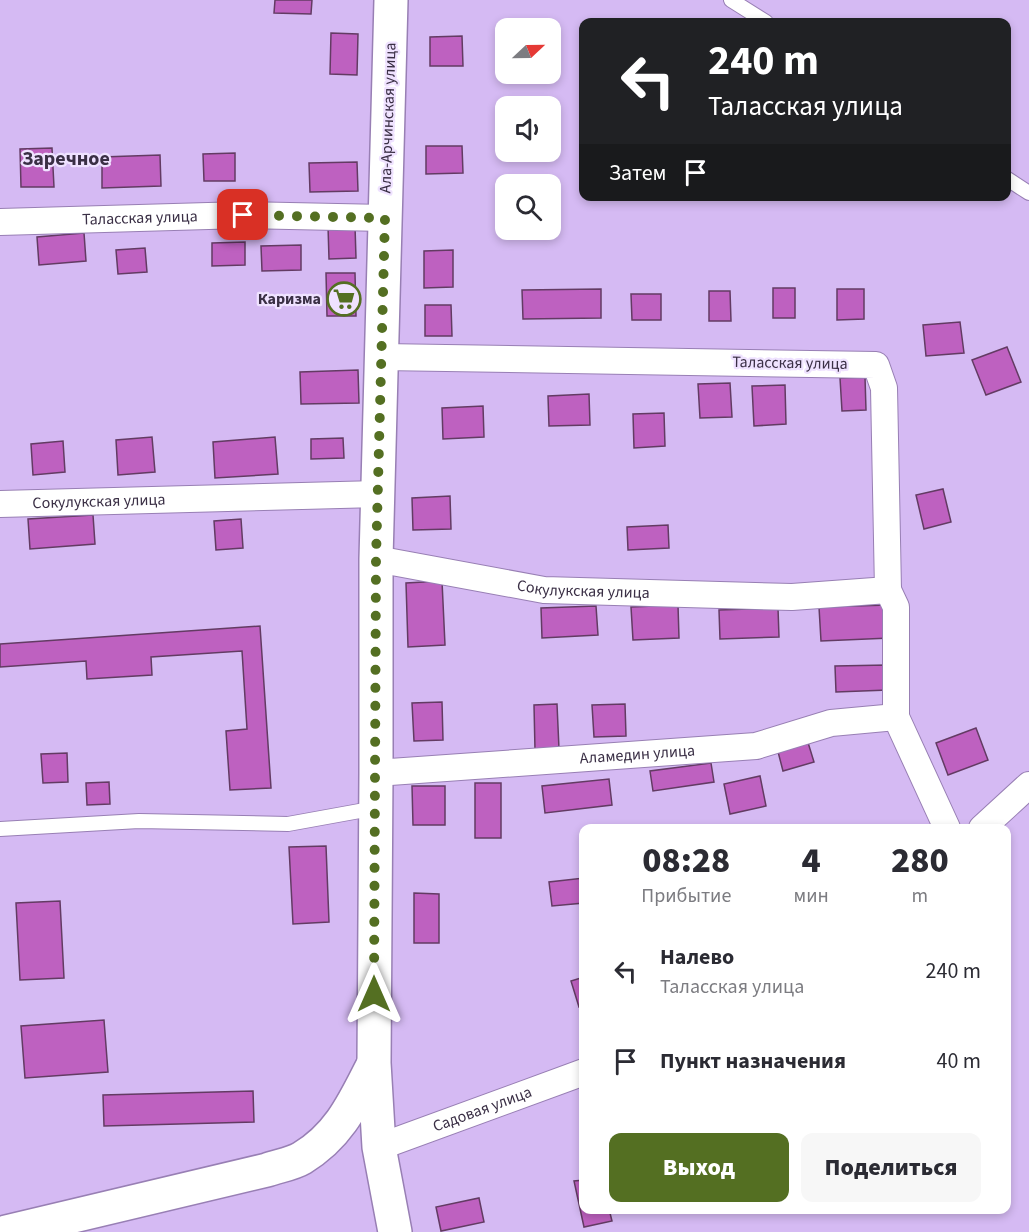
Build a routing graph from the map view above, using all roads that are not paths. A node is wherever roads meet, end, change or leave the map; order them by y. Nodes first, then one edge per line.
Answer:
1 (392, 0) edge
2 (731, 0) edge
3 (760, 18) edge
4 (1011, 181) edge
5 (1029, 193) edge
6 (385, 218) junction
7 (0, 222) edge
8 (382, 357) junction
9 (378, 494) junction
10 (0, 504) edge
11 (376, 559) junction
12 (888, 590) junction
13 (896, 717) junction
14 (376, 773) junction
15 (1029, 784) edge
16 (376, 807) junction
17 (945, 824) edge
18 (986, 824) edge
19 (0, 829) edge
20 (374, 1064) junction
21 (579, 1074) edge
22 (379, 1147) junction
23 (6, 1232) edge
24 (395, 1232) edge

1 - 6 main road, Ала-Арчинская улица
2 - 3 lane
4 - 5 lane
6 - 7 street, Таласская улица
6 - 8 main road, Ала-Арчинская улица
8 - 9 main road, Ала-Арчинская улица
8 - 12 street, Таласская улица
9 - 10 street, Сокулукская улица
9 - 11 main road, Ала-Арчинская улица
11 - 12 street, Сокулукская улица
11 - 14 main road, Ала-Арчинская улица
12 - 13 street
13 - 14 street, Аламедин улица
13 - 17 street
14 - 16 main road, Ала-Арчинская улица
15 - 18 street
16 - 19 lane
16 - 20 main road, Ала-Арчинская улица
20 - 22 main road, Ала-Арчинская улица
20 - 23 main road
21 - 22 street, Садовая улица
22 - 24 main road, Ала-Арчинская улица

